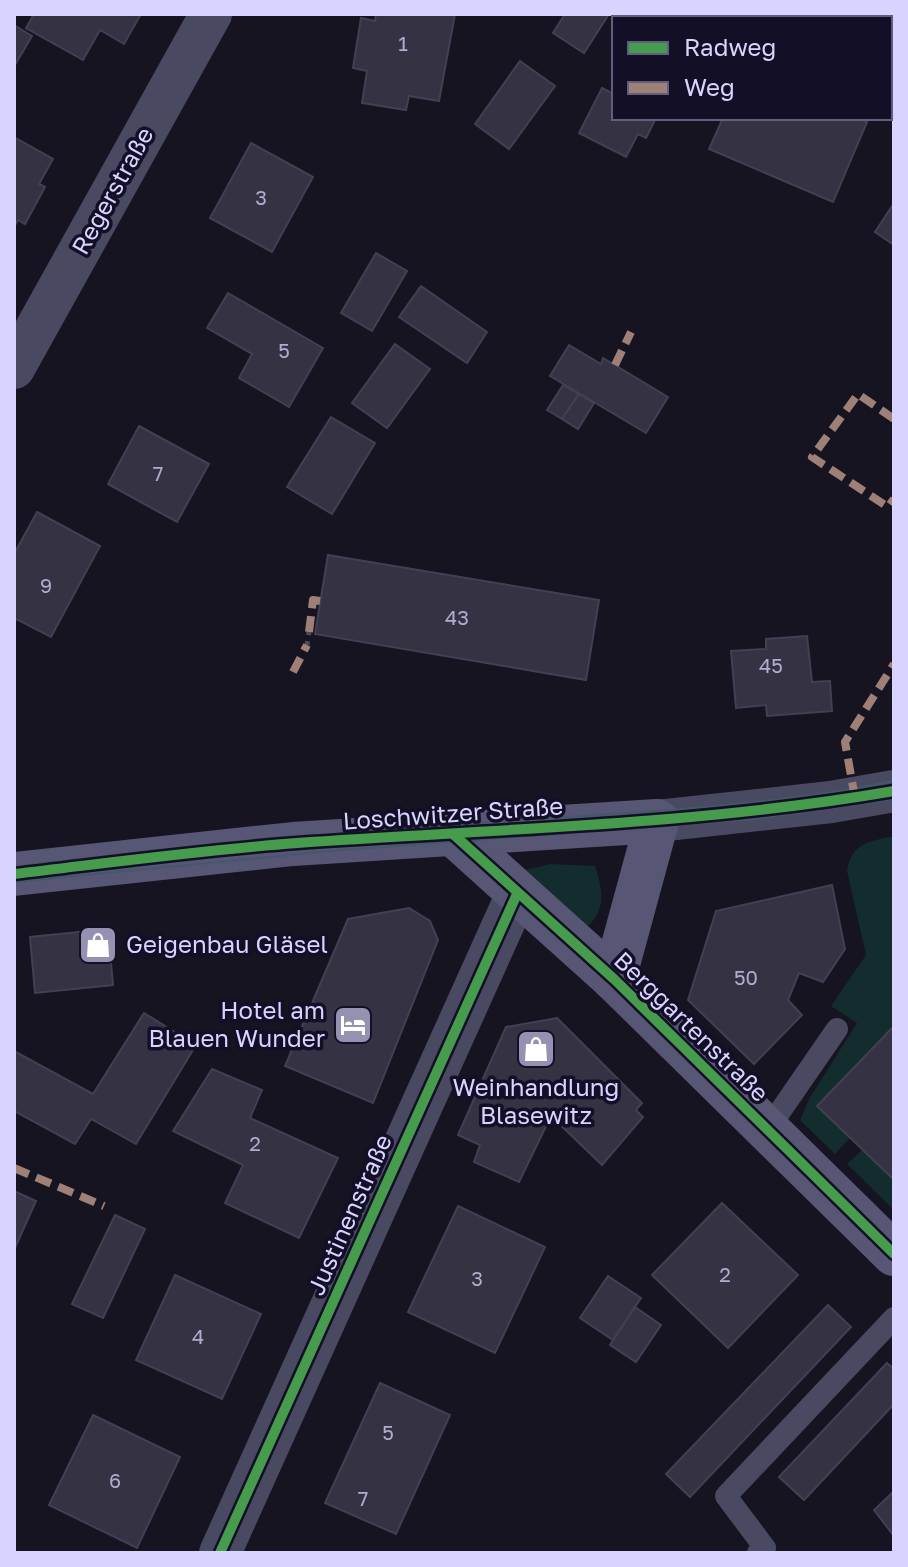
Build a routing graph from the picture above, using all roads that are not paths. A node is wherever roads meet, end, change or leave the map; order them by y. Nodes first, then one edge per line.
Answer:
1 (211, 14) edge
2 (14, 368) edge
3 (894, 791) edge
4 (657, 821) junction
5 (453, 834) junction
6 (14, 874) edge
7 (517, 894) junction
8 (614, 979) junction
9 (837, 1029) dead end
10 (768, 1129) junction
11 (894, 1254) edge
12 (894, 1318) edge
13 (220, 1553) edge
14 (758, 1553) edge

1 - 2 street, Regerstraße
3 - 4 street, Loschwitzer Straße
4 - 5 street, Loschwitzer Straße
4 - 8 street, Berggartenstraße
5 - 6 street, Loschwitzer Straße
5 - 7 street, Berggartenstraße
7 - 8 street, Berggartenstraße
7 - 13 street, Justinenstraße
8 - 10 street, Berggartenstraße
9 - 10 lane
10 - 11 street, Berggartenstraße
12 - 14 lane

